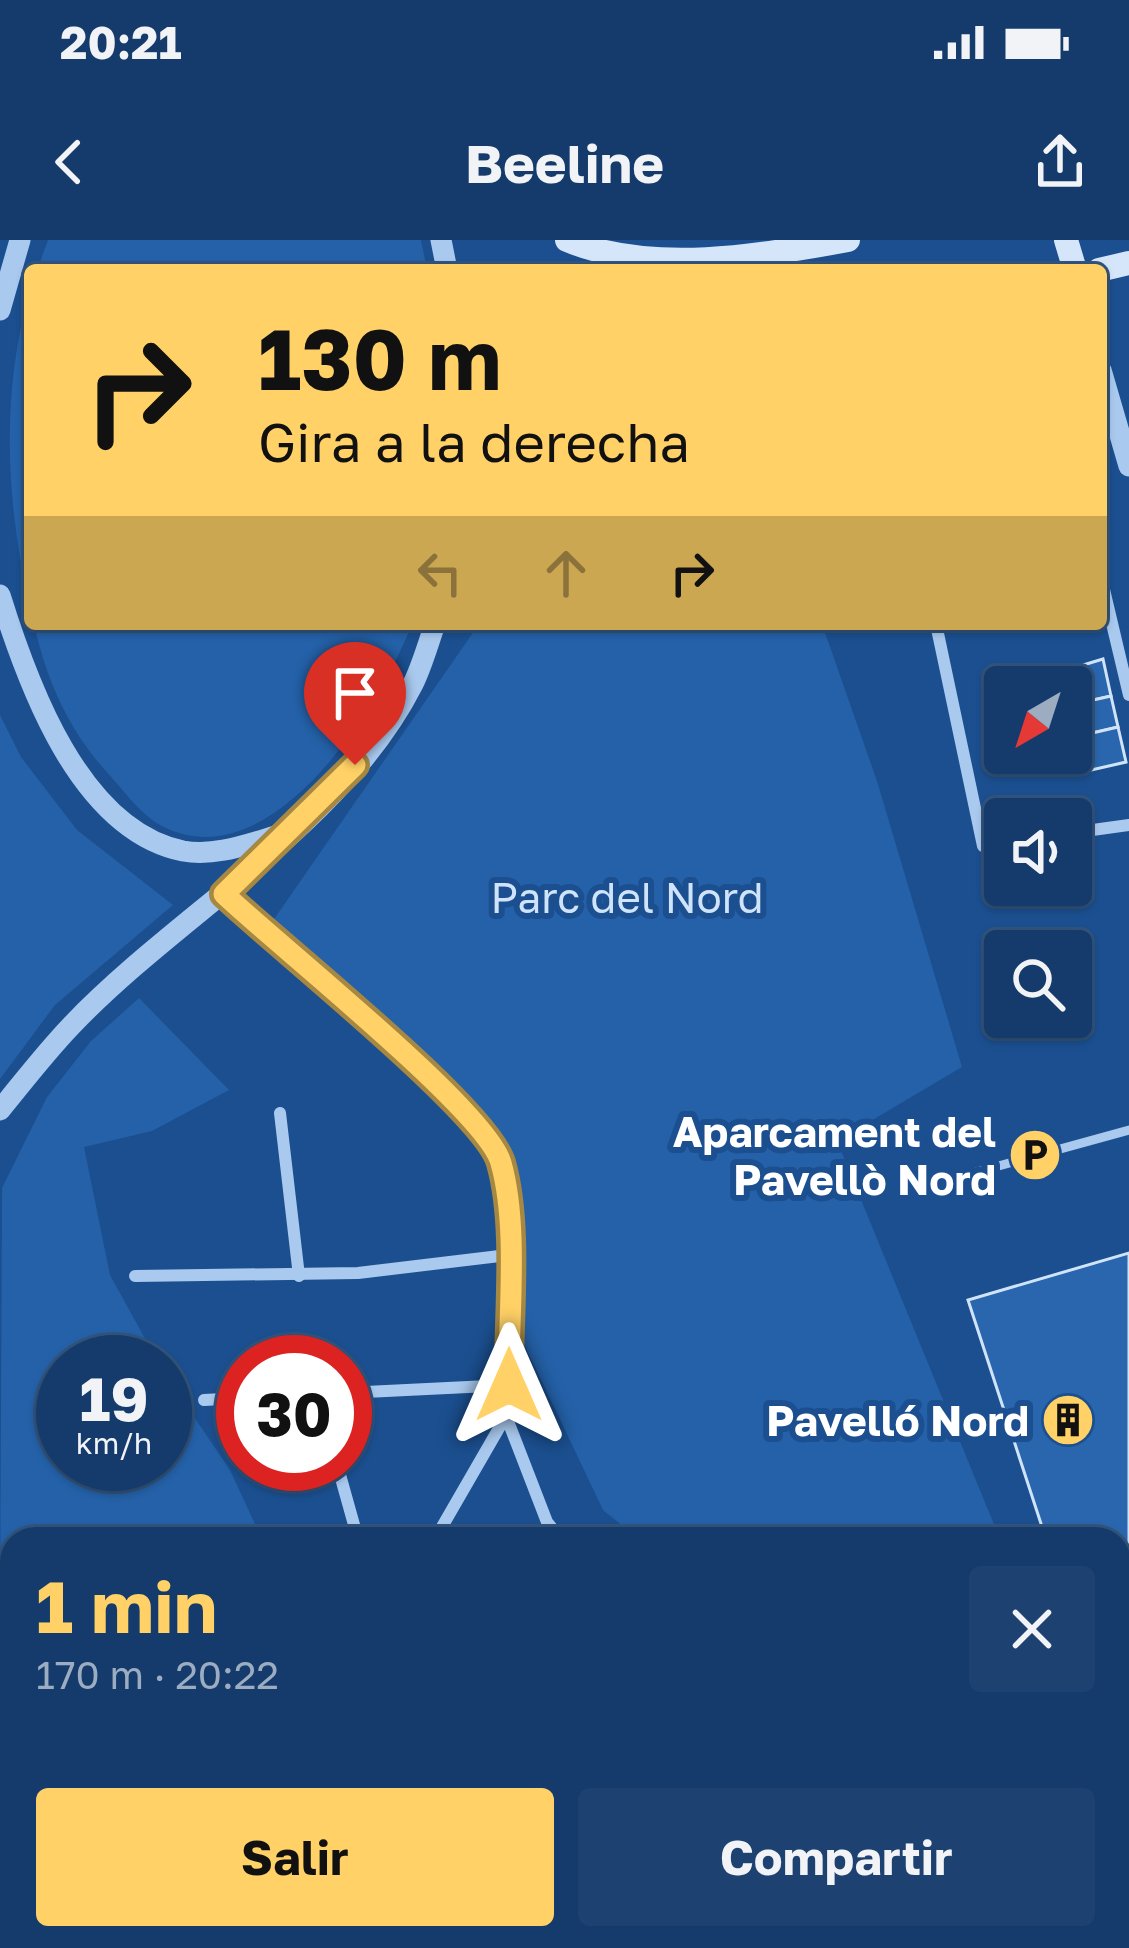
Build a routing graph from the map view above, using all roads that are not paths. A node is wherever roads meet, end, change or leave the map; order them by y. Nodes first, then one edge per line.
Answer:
1 (20, 240) edge
2 (567, 240) edge
3 (848, 240) edge
4 (0, 310) edge
5 (1107, 391) edge
6 (1129, 466) edge
7 (0, 596) edge
8 (1107, 602) edge
9 (433, 630) edge
10 (937, 630) edge
11 (1129, 695) edge
12 (1129, 825) edge
13 (1092, 830) edge
14 (289, 832) junction
15 (984, 846) edge
16 (224, 894) junction
17 (0, 1110) edge
18 (280, 1113) dead end
19 (1129, 1130) edge
20 (973, 1174) dead end
21 (508, 1255) junction
22 (135, 1276) dead end
23 (299, 1276) junction
24 (509, 1385) junction
25 (372, 1392) edge
26 (216, 1399) edge
27 (204, 1400) dead end
28 (506, 1416) junction
29 (345, 1491) edge
30 (355, 1527) edge
31 (442, 1527) edge
32 (551, 1527) edge

1 - 4 street
2 - 3 main road
5 - 6 street
7 - 14 street
8 - 11 street
9 - 14 street
10 - 15 street
12 - 13 street
14 - 16 street
16 - 17 street
16 - 21 street
18 - 23 street
19 - 20 lane
21 - 23 street
21 - 24 street
22 - 23 street
24 - 25 street
24 - 28 street
26 - 27 street
28 - 31 street
28 - 32 street
29 - 30 street

